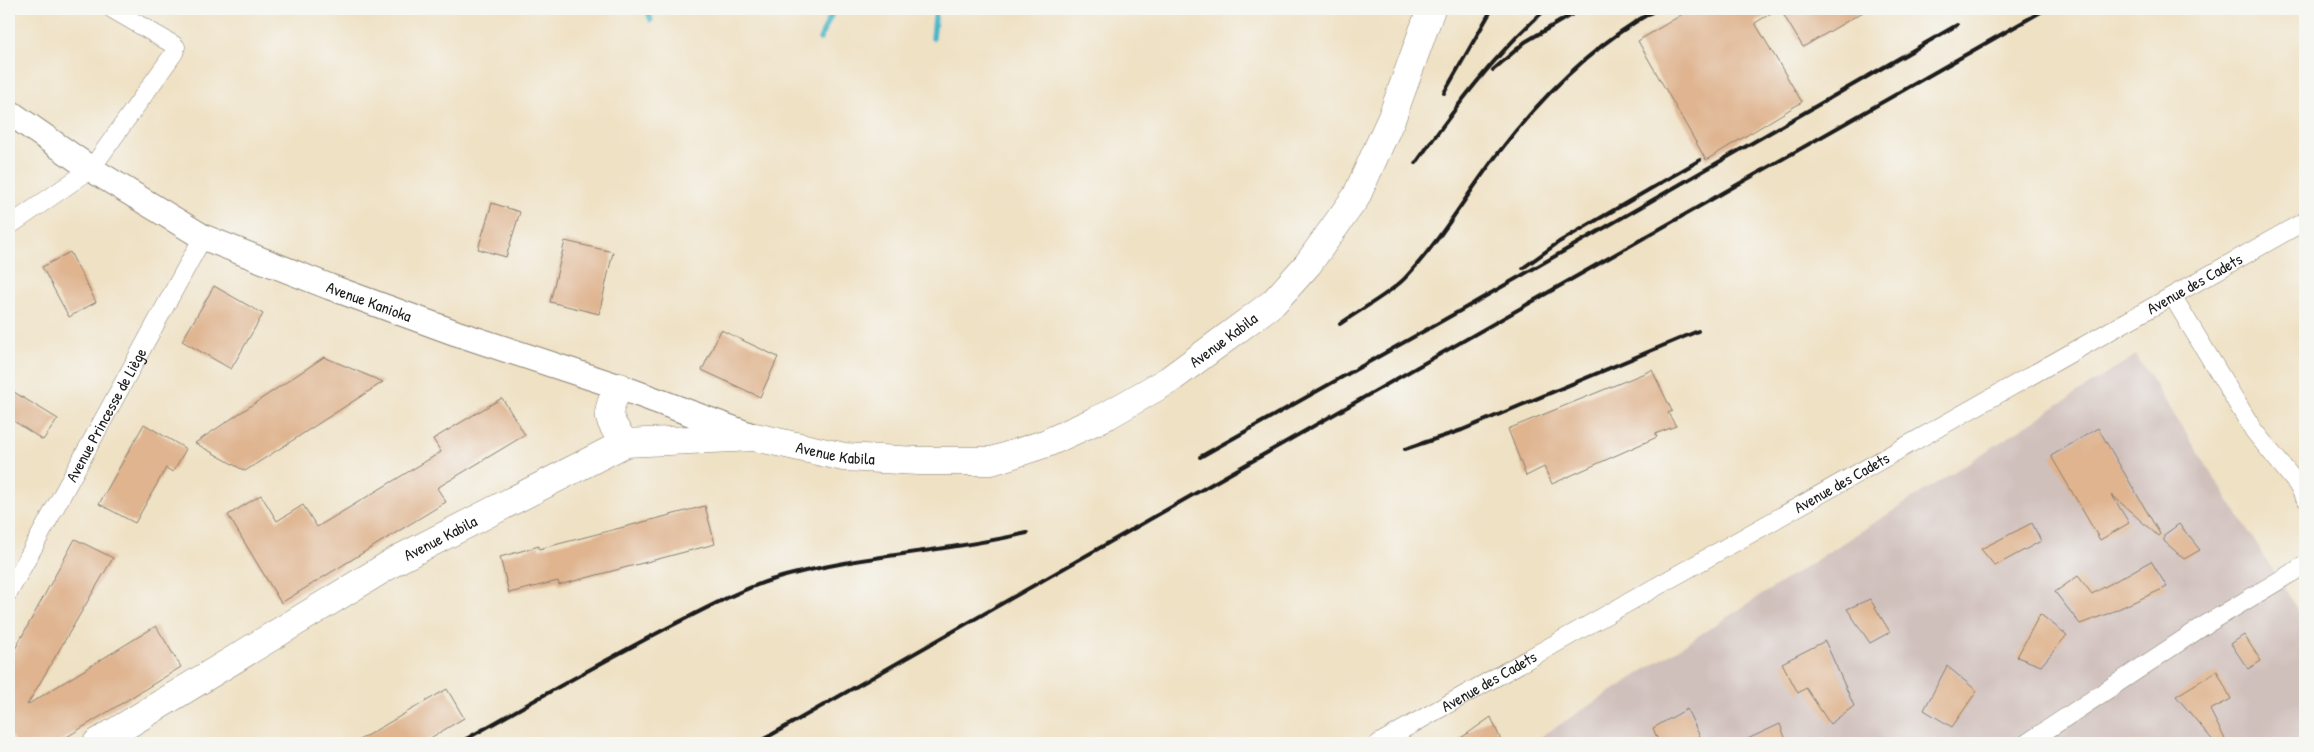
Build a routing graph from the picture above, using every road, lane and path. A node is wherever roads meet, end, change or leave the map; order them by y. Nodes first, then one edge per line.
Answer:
1 (112, 9) edge
2 (1431, 9) edge
3 (9, 112) edge
4 (91, 170) junction
5 (2305, 221) edge
6 (9, 226) edge
7 (203, 237) junction
8 (2173, 297) junction
9 (620, 388) junction
10 (755, 437) junction
11 (624, 443) junction
12 (2305, 498) edge
13 (2305, 565) edge
14 (9, 592) edge
15 (97, 743) edge
16 (1379, 743) edge
17 (2027, 743) edge

1 - 4 street
2 - 10 highway, Avenue Kabila
3 - 4 street, Avenue Kanioka
4 - 6 street
4 - 7 street, Avenue Kanioka
5 - 8 street, Avenue des Cadets
7 - 9 street, Avenue Kanioka
7 - 14 street, Avenue Princesse de Liège
8 - 12 street
8 - 16 street, Avenue des Cadets
9 - 10 street, Avenue Kanioka
9 - 11 highway
10 - 11 highway, Avenue Kabila
11 - 15 highway, Avenue Kabila
13 - 17 street

